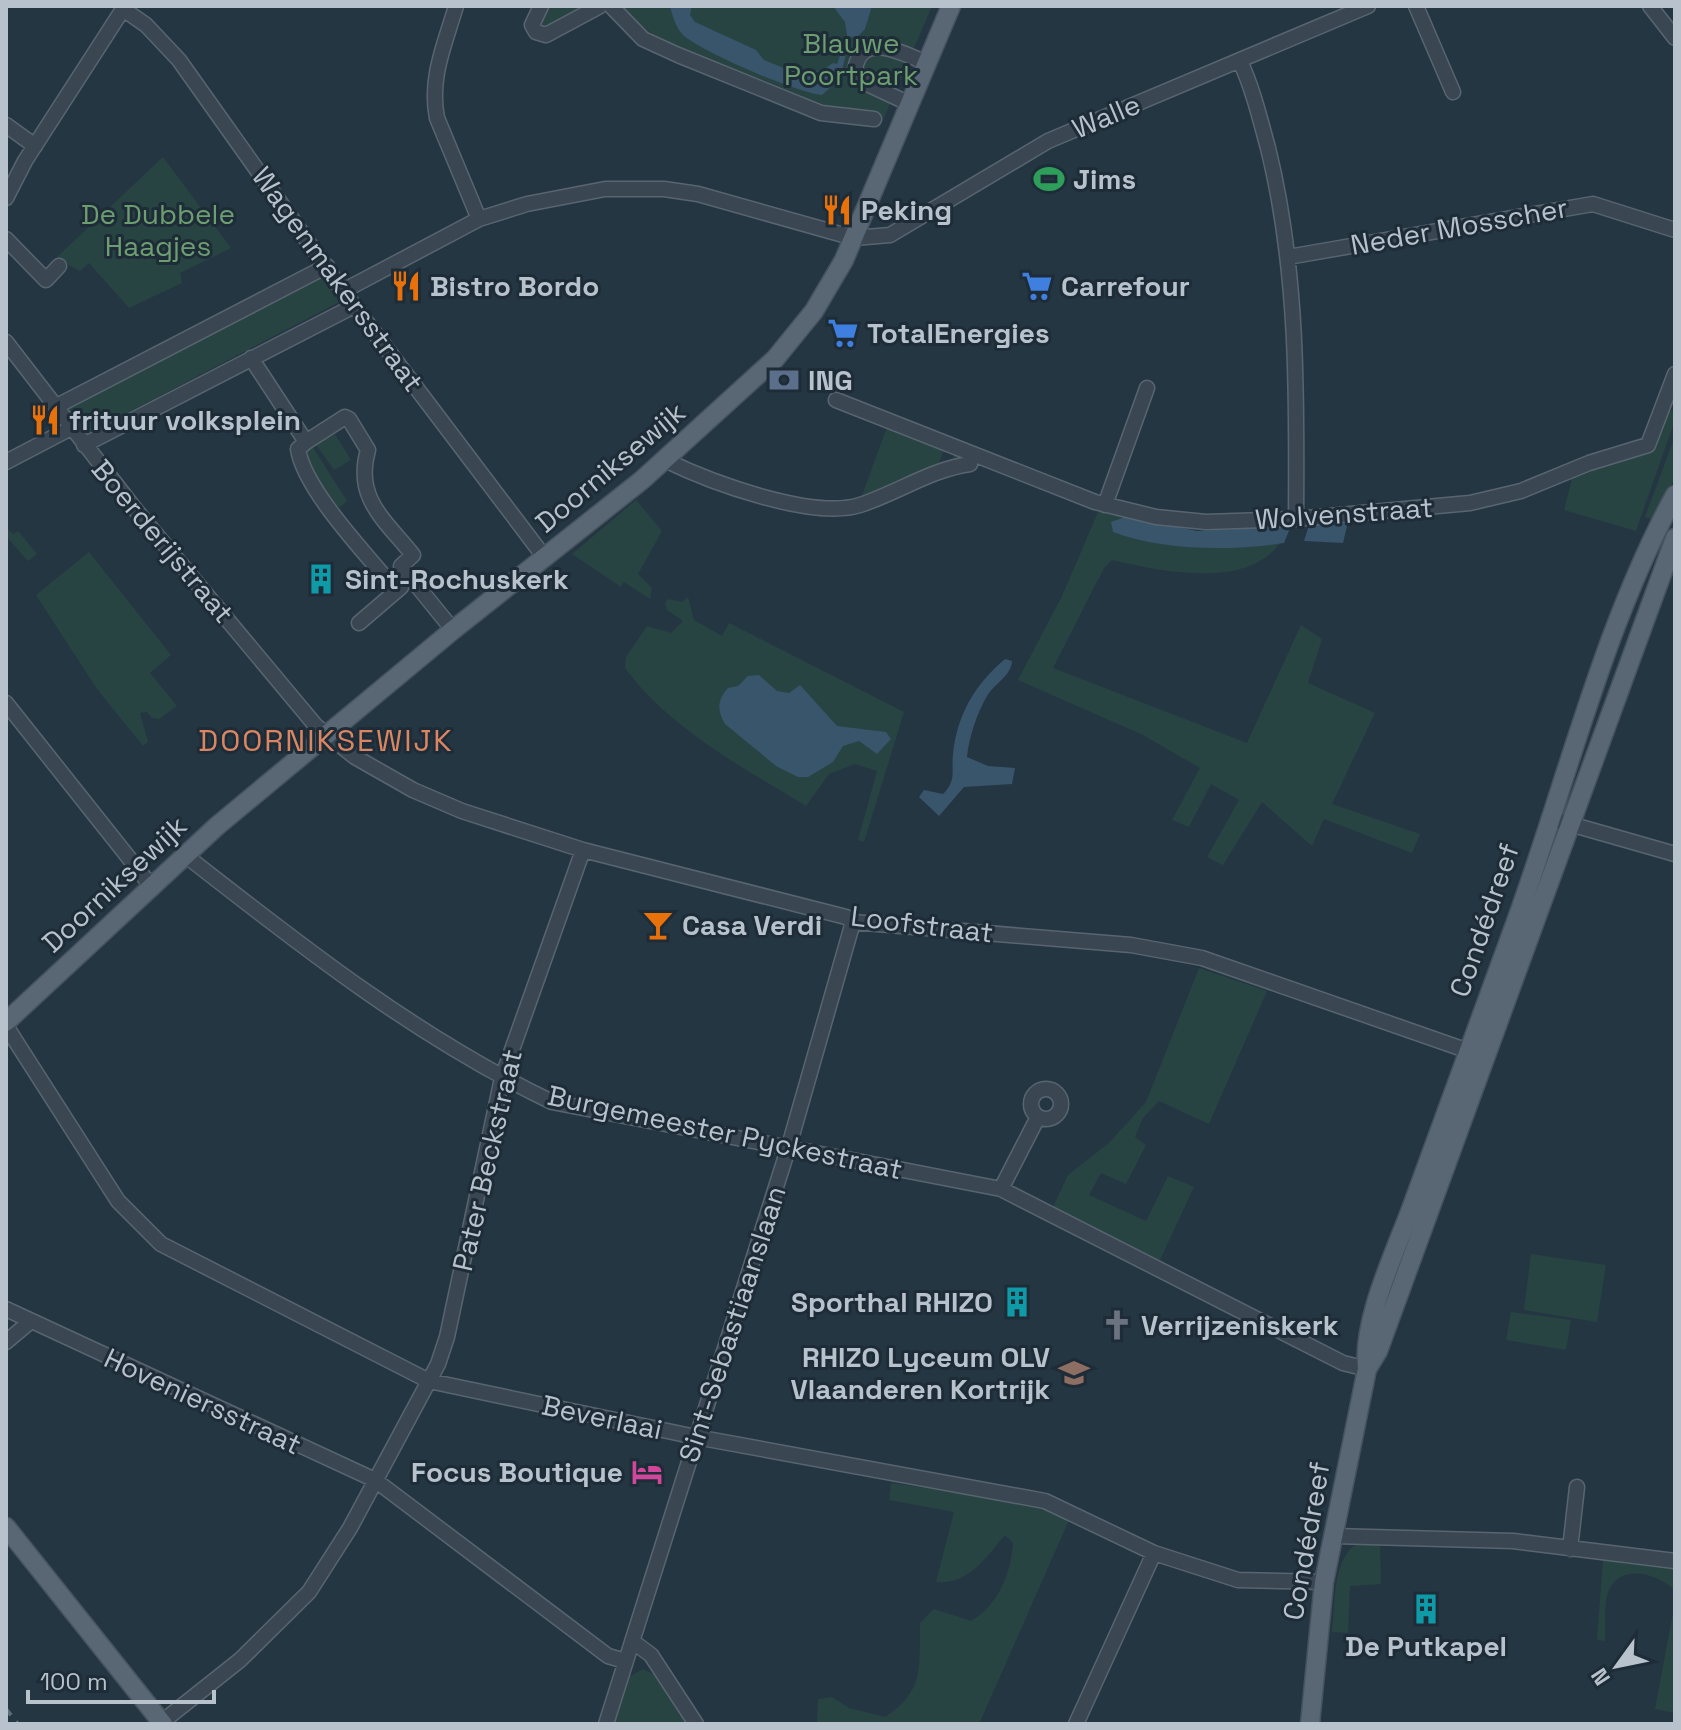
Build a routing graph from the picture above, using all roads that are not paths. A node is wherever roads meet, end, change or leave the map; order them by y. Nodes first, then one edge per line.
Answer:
1 (456, 6) edge
2 (541, 6) edge
3 (600, 6) edge
4 (611, 6) edge
5 (951, 6) edge
6 (1368, 6) edge
7 (1416, 6) edge
8 (1650, 6) edge
9 (124, 8) edge
10 (1675, 38) edge
11 (1240, 61) junction
12 (927, 63) junction
13 (1453, 92) dead end
14 (910, 104) junction
15 (874, 119) dead end
16 (6, 125) edge
17 (35, 146) junction
18 (6, 198) edge
19 (479, 219) junction
20 (1675, 230) edge
21 (854, 238) junction
22 (6, 239) edge
23 (1288, 257) junction
24 (59, 266) dead end
25 (327, 266) junction
26 (343, 291) junction
27 (354, 306) junction
28 (6, 342) edge
29 (251, 358) junction
30 (1675, 374) edge
31 (1147, 388) dead end
32 (836, 400) dead end
33 (55, 407) junction
34 (71, 428) junction
35 (306, 442) junction
36 (84, 445) junction
37 (665, 460) junction
38 (6, 462) edge
39 (970, 464) dead end
40 (1675, 495) edge
41 (1105, 505) junction
42 (1296, 519) junction
43 (1675, 538) edge
44 (545, 558) junction
45 (411, 579) junction
46 (396, 590) junction
47 (359, 623) dead end
48 (453, 630) junction
49 (6, 703) edge
50 (326, 736) junction
51 (1549, 818) junction
52 (1570, 824) junction
53 (583, 850) junction
54 (1675, 854) edge
55 (185, 855) junction
56 (152, 887) junction
57 (853, 922) junction
58 (6, 1024) edge
59 (1476, 1053) junction
60 (502, 1078) junction
61 (1038, 1117) dead end
62 (789, 1146) junction
63 (1001, 1189) junction
64 (6, 1309) edge
65 (31, 1321) junction
66 (6, 1342) edge
67 (1367, 1369) junction
68 (429, 1381) junction
69 (696, 1437) junction
70 (375, 1480) junction
71 (1577, 1487) dead end
72 (6, 1527) edge
73 (1334, 1536) junction
74 (1570, 1549) junction
75 (1154, 1553) junction
76 (1675, 1561) edge
77 (1324, 1582) junction
78 (632, 1641) junction
79 (625, 1661) junction
80 (1079, 1721) edge
81 (163, 1723) edge
82 (606, 1724) edge
83 (696, 1724) edge
84 (1310, 1724) edge

1 - 19 street
2 - 3 street
4 - 15 street
5 - 12 main road, Doorniksewijk
6 - 11 street, Walle
7 - 13 street
8 - 10 street
9 - 17 street
9 - 25 street, Wagenmakersstraat
11 - 21 street, Walle
11 - 23 street
12 - 14 main road, Doorniksewijk
12 - 14 street
14 - 21 main road, Doorniksewijk
16 - 17 street
17 - 18 street
19 - 21 street
19 - 26 street
20 - 23 street, Neder Mosscher
21 - 37 main road, Doorniksewijk
22 - 24 street
23 - 42 street
25 - 26 street, Wagenmakersstraat
25 - 33 street
26 - 27 street, Wagenmakersstraat
27 - 29 street
27 - 44 street, Wagenmakersstraat
28 - 33 street, Boerderijstraat
29 - 35 street
29 - 36 street
30 - 42 street, Wolvenstraat
31 - 41 street
32 - 41 street, Wolvenstraat
33 - 34 street, Boerderijstraat
34 - 36 street, Boerderijstraat
34 - 38 street
35 - 45 street
35 - 46 street
36 - 50 street, Boerderijstraat
37 - 39 street
37 - 44 main road, Doorniksewijk
40 - 51 main road, Condédreef
41 - 42 street, Wolvenstraat
43 - 52 main road, Condédreef
44 - 48 main road, Doorniksewijk
45 - 46 street
45 - 48 street
46 - 47 street
48 - 50 main road, Doorniksewijk
49 - 56 street
50 - 53 street, Loofstraat
50 - 55 main road, Doorniksewijk
51 - 52 street
51 - 59 main road, Condédreef
52 - 54 street
52 - 59 main road, Condédreef
53 - 57 street, Loofstraat
53 - 60 street, Pater Beckstraat
55 - 56 main road, Doorniksewijk
55 - 60 street, Burgemeester Pyckestraat
56 - 58 main road, Doorniksewijk
57 - 59 street, Loofstraat
57 - 62 street, Sint-Sebastiaanslaan
58 - 68 street, Beverlaai
59 - 67 main road, Condédreef
60 - 62 street, Burgemeester Pyckestraat
60 - 68 street, Pater Beckstraat
61 - 63 street
62 - 63 street, Burgemeester Pyckestraat
62 - 69 street, Sint-Sebastiaanslaan
63 - 67 street, Burgemeester Pyckestraat
64 - 65 street, Hoveniersstraat
65 - 66 street
65 - 70 street, Hoveniersstraat
67 - 73 main road, Condédreef
68 - 69 street, Beverlaai
68 - 70 street, Pater Beckstraat
69 - 75 street, Beverlaai
69 - 78 street, Sint-Sebastiaanslaan
70 - 79 street, Hoveniersstraat
70 - 81 street, Pater Beckstraat
71 - 74 street
72 - 81 main road
73 - 74 street
73 - 77 main road, Condédreef
74 - 76 street
75 - 77 street, Beverlaai
75 - 80 street
77 - 84 main road, Condédreef
78 - 79 street, Sint-Sebastiaanslaan
78 - 83 street
79 - 82 street, Sint-Sebastiaanslaan

